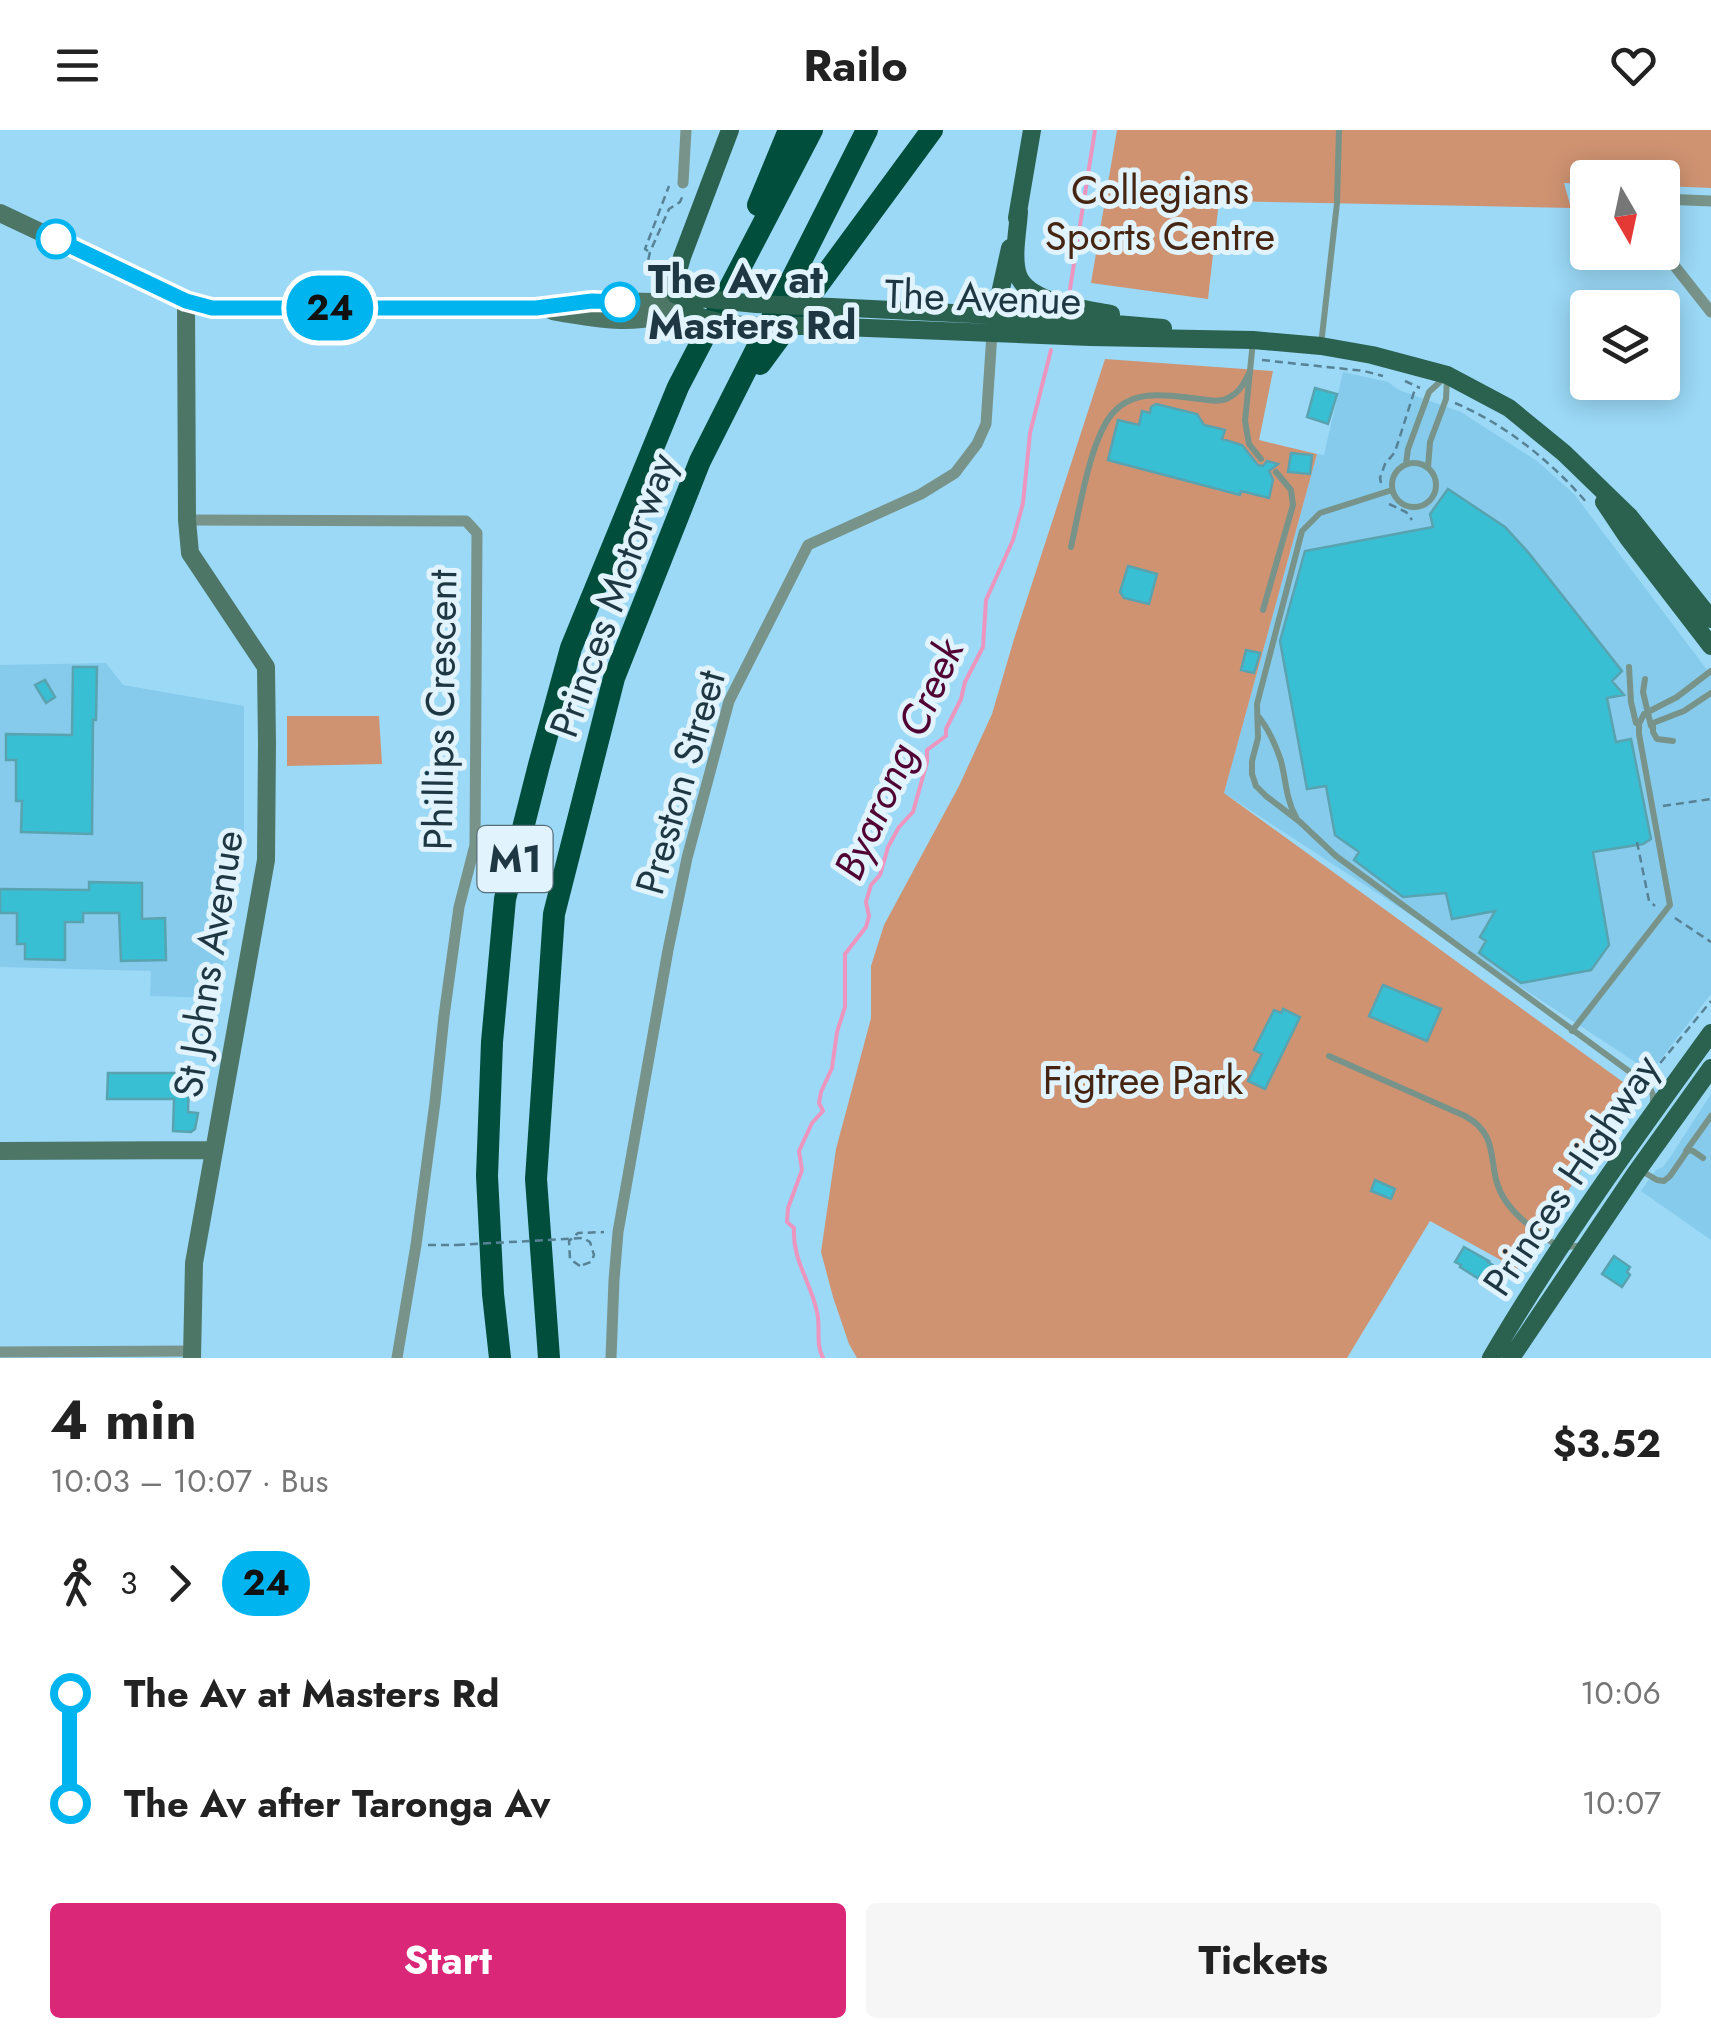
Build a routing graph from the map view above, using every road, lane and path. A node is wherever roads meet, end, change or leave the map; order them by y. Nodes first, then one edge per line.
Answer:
1 (686, 130) edge
2 (730, 130) edge
3 (788, 130) edge
4 (812, 130) edge
5 (867, 130) edge
6 (932, 130) edge
7 (1032, 130) edge
8 (1339, 130) edge
9 (678, 179) junction
10 (1680, 199) edge
11 (1711, 200) edge
12 (1019, 211) junction
13 (0, 212) edge
14 (650, 252) junction
15 (1678, 270) edge
16 (186, 301) junction
17 (679, 301) junction
18 (1711, 312) edge
19 (994, 324) junction
20 (1222, 338) junction
21 (1253, 340) junction
22 (1320, 346) junction
23 (1266, 360) dead end
24 (1249, 373) junction
25 (1448, 375) junction
26 (1384, 376) dead end
27 (1403, 381) dead end
28 (1415, 386) dead end
29 (678, 387) junction
30 (1461, 405) dead end
31 (720, 419) junction
32 (1261, 459) dead end
33 (1406, 464) junction
34 (1428, 468) junction
35 (1579, 468) junction
36 (1276, 472) dead end
37 (1392, 490) junction
38 (1595, 513) dead end
39 (186, 520) junction
40 (1070, 547) dead end
41 (1264, 610) dead end
42 (1711, 620) edge
43 (1711, 646) edge
44 (1629, 667) dead end
45 (1711, 671) edge
46 (1645, 679) dead end
47 (1711, 693) edge
48 (1648, 712) junction
49 (1257, 713) junction
50 (1653, 732) junction
51 (1639, 734) junction
52 (1672, 741) dead end
53 (1711, 799) edge
54 (1653, 808) junction
55 (1300, 822) junction
56 (1572, 1031) junction
57 (1711, 1033) edge
58 (1328, 1056) dead end
59 (1711, 1068) edge
60 (1711, 1116) edge
61 (1647, 1120) junction
62 (213, 1150) junction
63 (0, 1151) edge
64 (1685, 1152) junction
65 (1703, 1158) dead end
66 (1638, 1170) junction
67 (618, 1232) junction
68 (416, 1244) junction
69 (1587, 1245) junction
70 (1560, 1248) junction
71 (0, 1352) edge
72 (192, 1355) edge
73 (396, 1358) edge
74 (500, 1358) edge
75 (549, 1358) edge
76 (611, 1358) edge
77 (1491, 1358) edge
78 (1511, 1358) edge

1 - 9 street
2 - 17 main road
3 - 29 highway
4 - 29 highway, Princes Motorway / M1
5 - 31 highway, Princes Motorway / M1
6 - 31 highway
7 - 12 main road
8 - 22 lane
9 - 14 path
9 - 14 path
10 - 11 street
12 - 19 main road
12 - 20 main road
13 - 16 street, The Avenue
14 - 17 path
15 - 18 street
16 - 17 street, The Avenue
16 - 39 street, St Johns Avenue
17 - 19 main road, The Avenue, bridge
17 - 19 main road, The Avenue, bridge
19 - 20 main road, The Avenue
19 - 67 street, Preston Street
20 - 21 main road, The Avenue
21 - 22 main road, The Avenue
21 - 24 lane
22 - 25 main road, The Avenue
23 - 26 path
24 - 32 lane
24 - 40 lane
25 - 33 lane
25 - 34 lane
25 - 35 main road, The Avenue
27 - 28 path
29 - 74 highway, Princes Motorway / M1
30 - 38 path
31 - 75 highway, Princes Motorway / M1
33 - 34 lane
33 - 37 lane
34 - 37 lane
35 - 42 main road, The Avenue
35 - 43 main road, The Avenue
36 - 41 lane
37 - 49 lane
39 - 62 street, St Johns Avenue
39 - 68 street, Phillips Crescent
44 - 51 lane
45 - 48 lane
46 - 48 lane
47 - 50 lane
48 - 50 lane
48 - 51 lane
49 - 55 lane
49 - 55 lane
50 - 52 lane
51 - 54 lane
53 - 54 path
54 - 56 lane
55 - 56 lane
56 - 61 lane
57 - 61 main road, Princes Highway
58 - 70 lane
59 - 66 main road, Princes Highway
60 - 64 lane
61 - 70 main road, Princes Highway
62 - 63 street
62 - 72 street, St Johns Avenue
64 - 65 lane
64 - 66 lane
66 - 69 main road, Princes Highway
67 - 68 path, bridge
67 - 76 street, Preston Street
68 - 73 street, Phillips Crescent
69 - 70 lane
69 - 78 main road, Princes Highway
70 - 77 main road, Princes Highway
71 - 72 street

